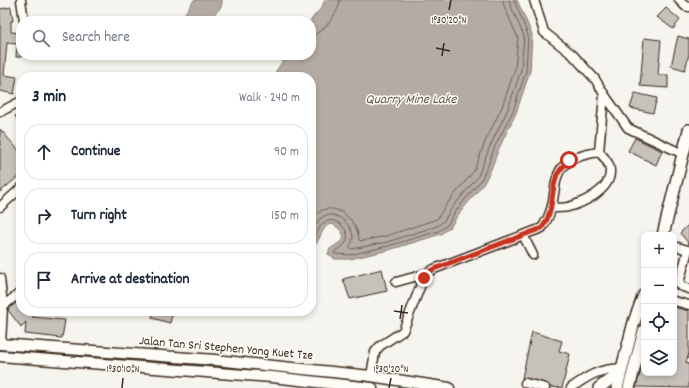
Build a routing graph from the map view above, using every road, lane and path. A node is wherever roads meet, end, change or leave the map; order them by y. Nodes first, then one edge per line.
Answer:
1 (21, 0) edge
2 (534, 0) edge
3 (678, 0) edge
4 (689, 7) edge
5 (23, 16) edge
6 (604, 94) junction
7 (16, 104) edge
8 (0, 112) edge
9 (689, 130) edge
10 (599, 152) junction
11 (686, 158) edge
12 (16, 193) edge
13 (0, 207) edge
14 (552, 208) junction
15 (664, 232) edge
16 (672, 232) edge
17 (523, 235) junction
18 (677, 247) edge
19 (688, 250) edge
20 (533, 255) dead end
21 (425, 274) junction
22 (0, 278) edge
23 (396, 282) dead end
24 (689, 289) edge
25 (16, 296) edge
26 (677, 302) edge
27 (641, 303) edge
28 (689, 305) edge
29 (3, 306) junction
30 (642, 340) edge
31 (1, 344) edge
32 (0, 356) edge
33 (17, 357) junction
34 (621, 370) junction
35 (370, 376) junction
36 (525, 383) dead end
37 (372, 388) edge
38 (449, 388) edge
39 (545, 388) edge
40 (571, 388) edge
41 (599, 388) edge
42 (617, 388) edge
43 (629, 388) edge

1 - 5 street
2 - 6 street
3 - 4 street
6 - 10 street
6 - 11 street
7 - 8 street
9 - 11 highway
10 - 14 street
10 - 14 street
11 - 15 highway
11 - 16 highway
12 - 13 street
14 - 17 street
17 - 20 street
17 - 21 street
18 - 19 street
19 - 24 street
21 - 23 street
21 - 35 street
22 - 29 street
25 - 29 street
26 - 28 street
27 - 34 highway
29 - 31 street
30 - 43 highway
31 - 33 main road
31 - 35 main road, Jalan Tan Sri Stephen Yong Kuet Tze
32 - 33 main road, Jalan Tan Sri Stephen Yong Kuet Tze
33 - 37 main road, Jalan Tan Sri Stephen Yong Kuet Tze
34 - 40 street
34 - 41 highway
34 - 42 highway
35 - 38 main road, Jalan Tan Sri Stephen Yong Kuet Tze
36 - 39 street

